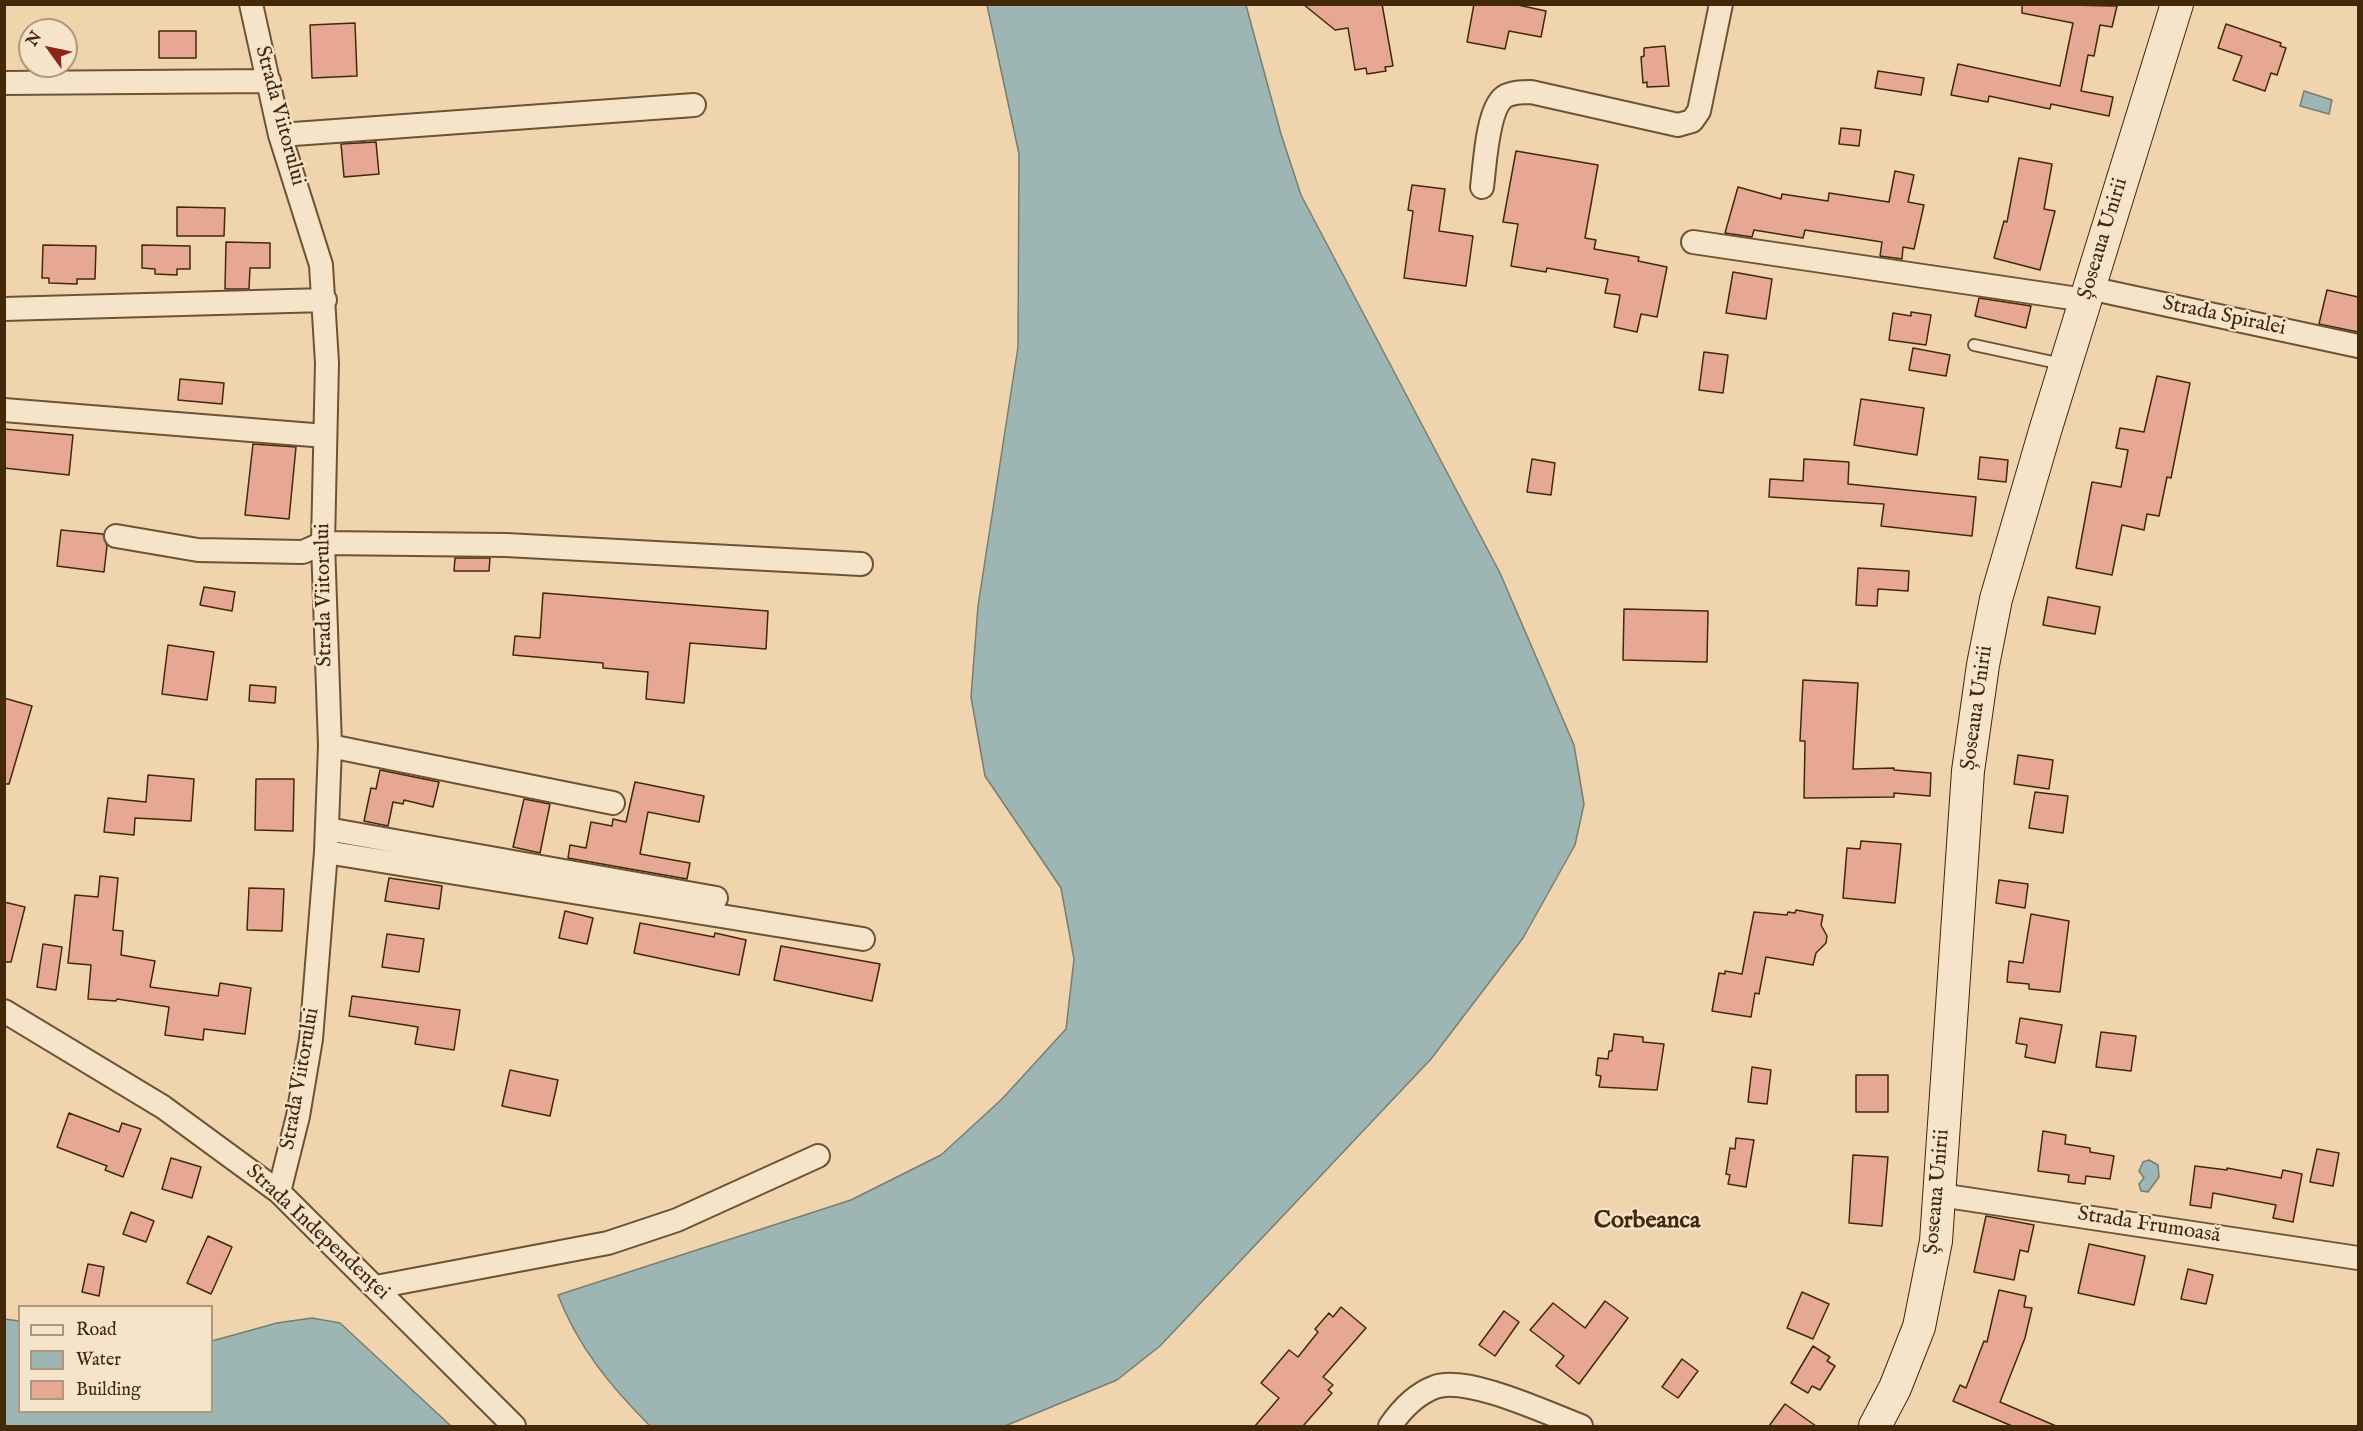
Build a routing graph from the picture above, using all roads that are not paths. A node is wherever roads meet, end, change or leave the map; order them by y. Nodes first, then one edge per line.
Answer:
1 (251, 4) edge
2 (1721, 4) edge
3 (2177, 4) edge
4 (269, 81) junction
5 (4, 83) edge
6 (694, 105) dead end
7 (280, 135) junction
8 (1482, 187) dead end
9 (1693, 242) dead end
10 (2087, 294) junction
11 (325, 300) junction
12 (4, 309) edge
13 (1974, 345) dead end
14 (2358, 346) edge
15 (2065, 365) junction
16 (4, 410) edge
17 (325, 436) junction
18 (116, 536) dead end
19 (323, 543) junction
20 (861, 564) dead end
21 (330, 746) junction
22 (613, 803) dead end
23 (326, 840) junction
24 (716, 898) dead end
25 (863, 939) dead end
26 (4, 1011) edge
27 (818, 1156) dead end
28 (279, 1192) junction
29 (1940, 1195) junction
30 (2358, 1258) edge
31 (376, 1287) junction
32 (514, 1426) edge
33 (1390, 1426) edge
34 (1581, 1426) edge
35 (1875, 1426) edge

1 - 4 street, Strada Viitorului
2 - 8 street
3 - 10 main road, Șoseaua Unirii
4 - 5 street
4 - 7 street, Strada Viitorului
6 - 7 street
7 - 11 street, Strada Viitorului
9 - 10 street, Strada Spiralei
10 - 14 street, Strada Spiralei
10 - 15 main road, Șoseaua Unirii
11 - 12 street
11 - 17 street, Strada Viitorului
13 - 15 lane
15 - 29 main road, Șoseaua Unirii
16 - 17 street
17 - 19 street, Strada Viitorului
18 - 19 street
19 - 20 street
19 - 21 street, Strada Viitorului
21 - 22 street
21 - 23 street, Strada Viitorului
23 - 24 street
23 - 25 street
23 - 28 street, Strada Viitorului
26 - 28 street, Strada Independenței
27 - 31 street
28 - 31 street, Strada Independenței
29 - 30 street, Strada Frumoasă
29 - 35 main road, Șoseaua Unirii
31 - 32 street, Strada Independenței
33 - 34 street

